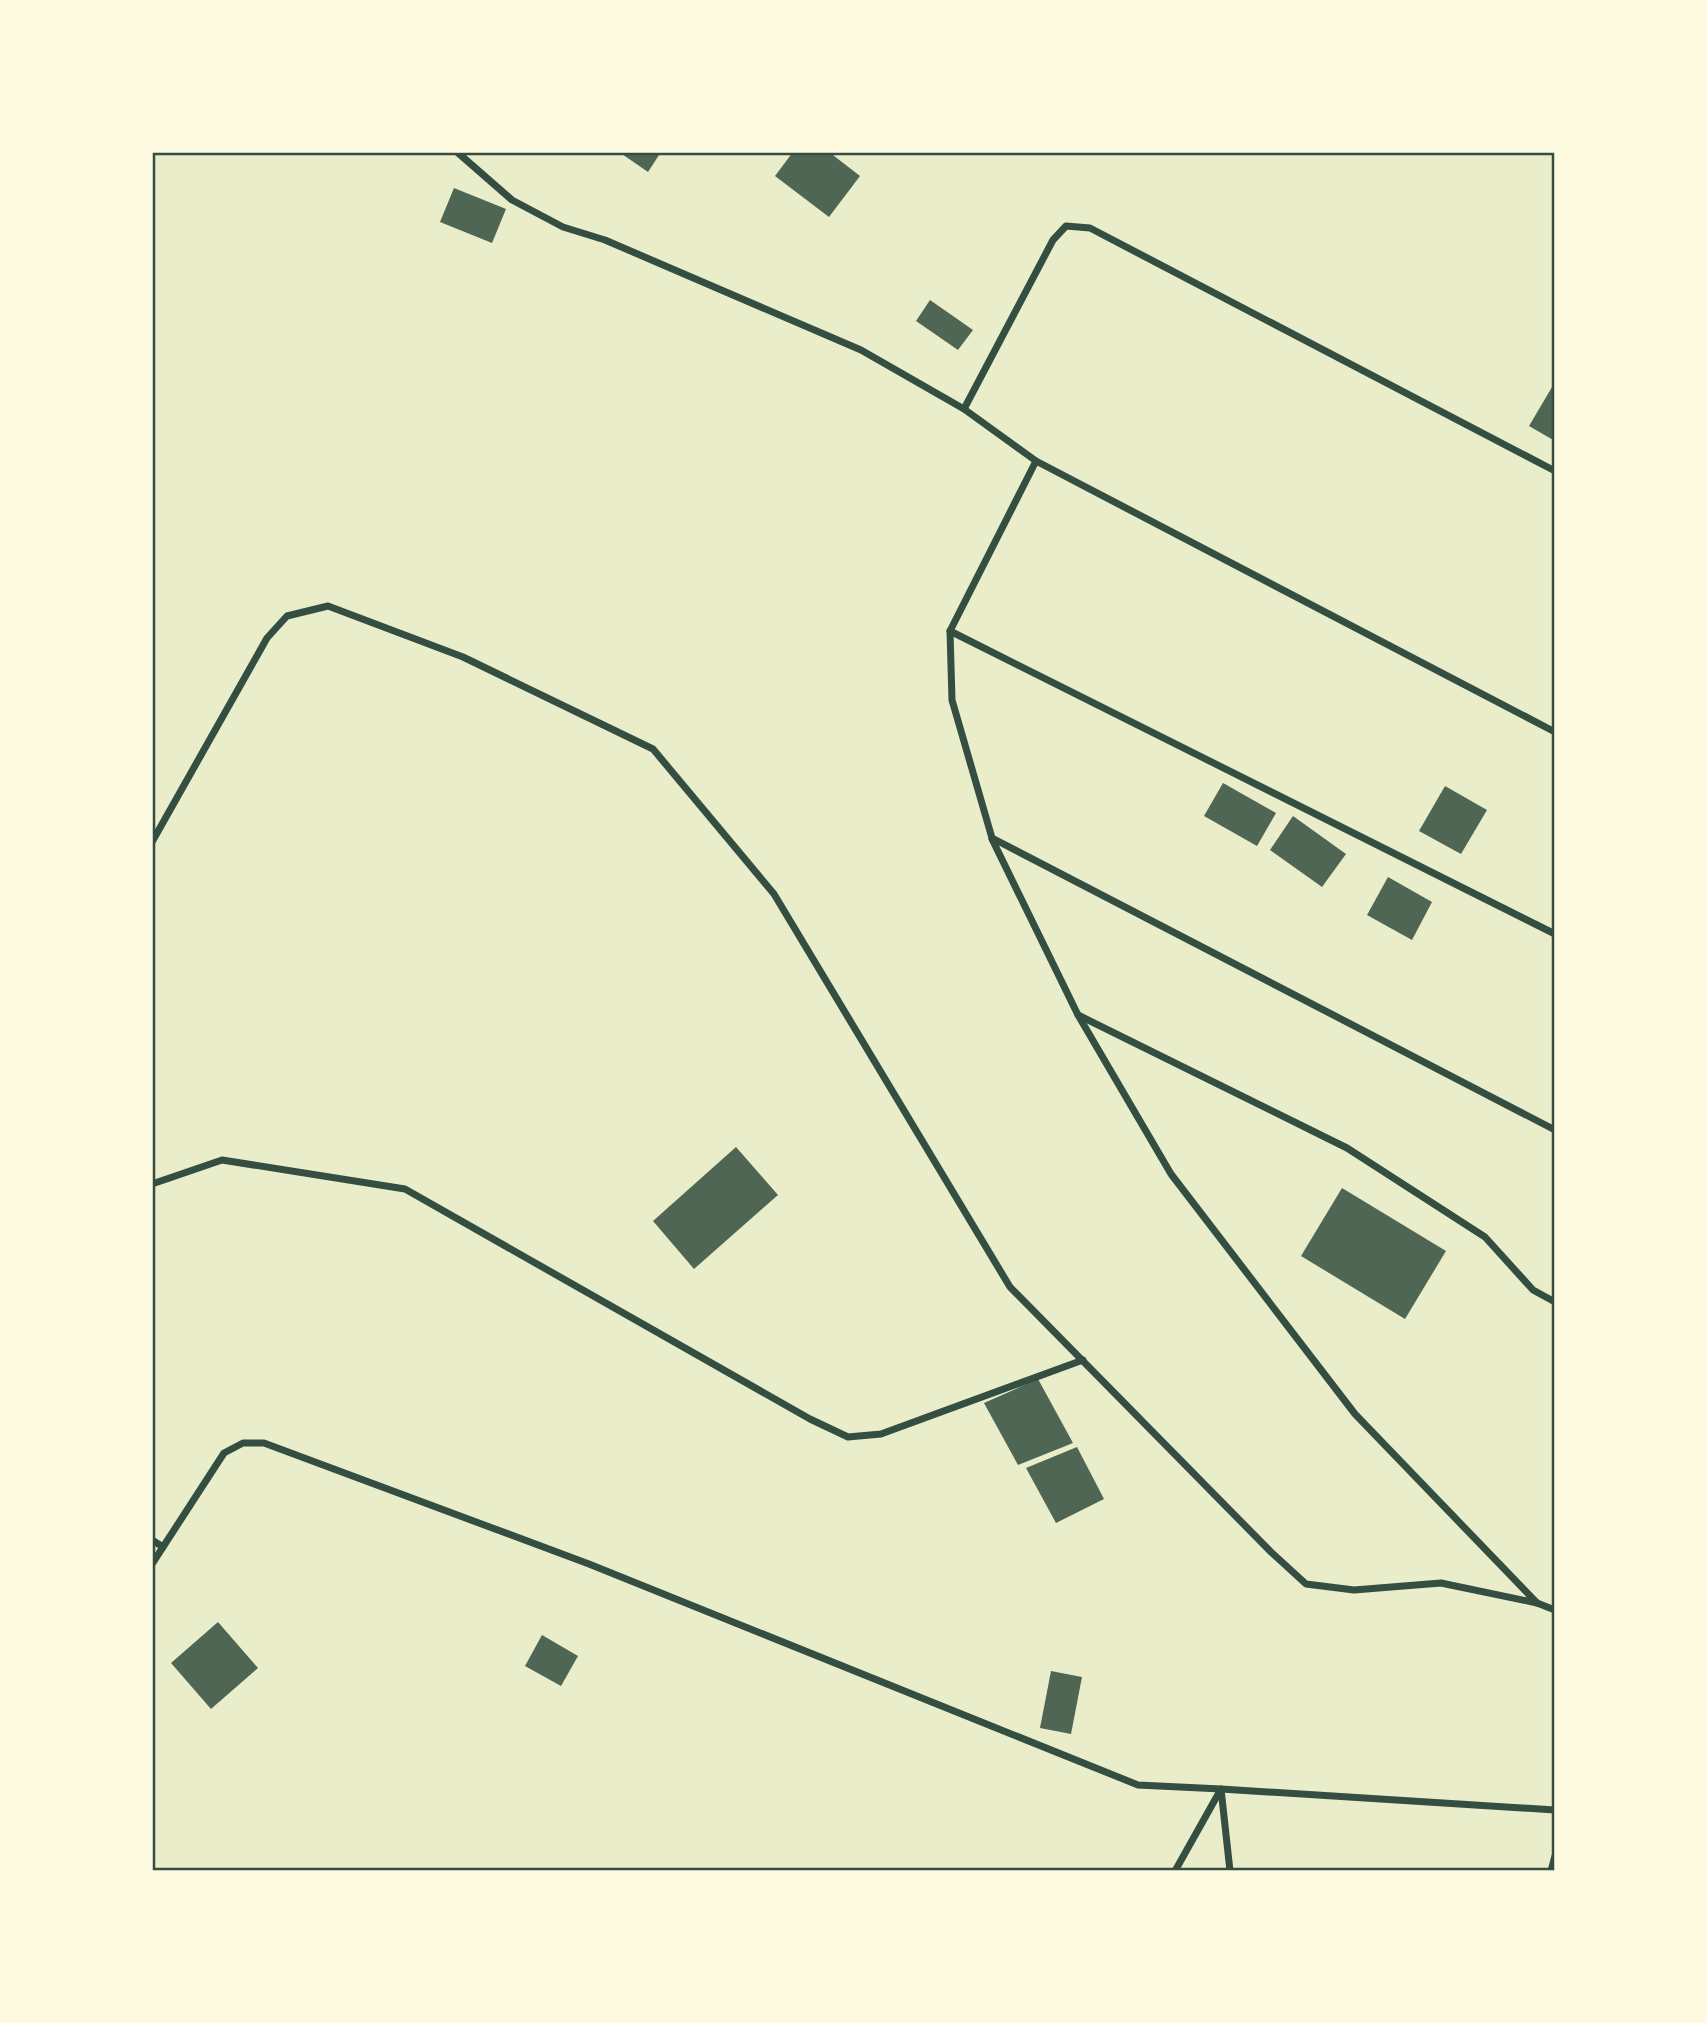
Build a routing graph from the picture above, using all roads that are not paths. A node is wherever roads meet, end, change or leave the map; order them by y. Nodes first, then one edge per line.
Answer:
1 (457, 152) edge
2 (964, 409) junction
3 (1036, 461) junction
4 (1555, 471) edge
5 (950, 631) junction
6 (1555, 732) edge
7 (992, 838) junction
8 (152, 842) edge
9 (1555, 934) edge
10 (1078, 1015) junction
11 (1555, 1130) edge
12 (152, 1184) edge
13 (1555, 1302) edge
14 (1083, 1360) junction
15 (152, 1540) edge
16 (163, 1547) junction
17 (152, 1564) edge
18 (1537, 1603) junction
19 (1555, 1610) edge
20 (1221, 1789) junction
21 (1555, 1810) edge
22 (1555, 1856) edge
23 (1175, 1871) edge
24 (1230, 1871) edge
25 (1552, 1871) edge

1 - 2 street
2 - 3 street
2 - 4 street
3 - 5 street
3 - 6 street
5 - 7 street
5 - 9 street
7 - 10 street
7 - 11 street
8 - 14 street
10 - 13 street
10 - 18 street
12 - 14 street
14 - 18 street
15 - 16 street
16 - 17 street
16 - 20 street
18 - 19 street
20 - 21 street
20 - 23 street
20 - 24 street
22 - 25 street

